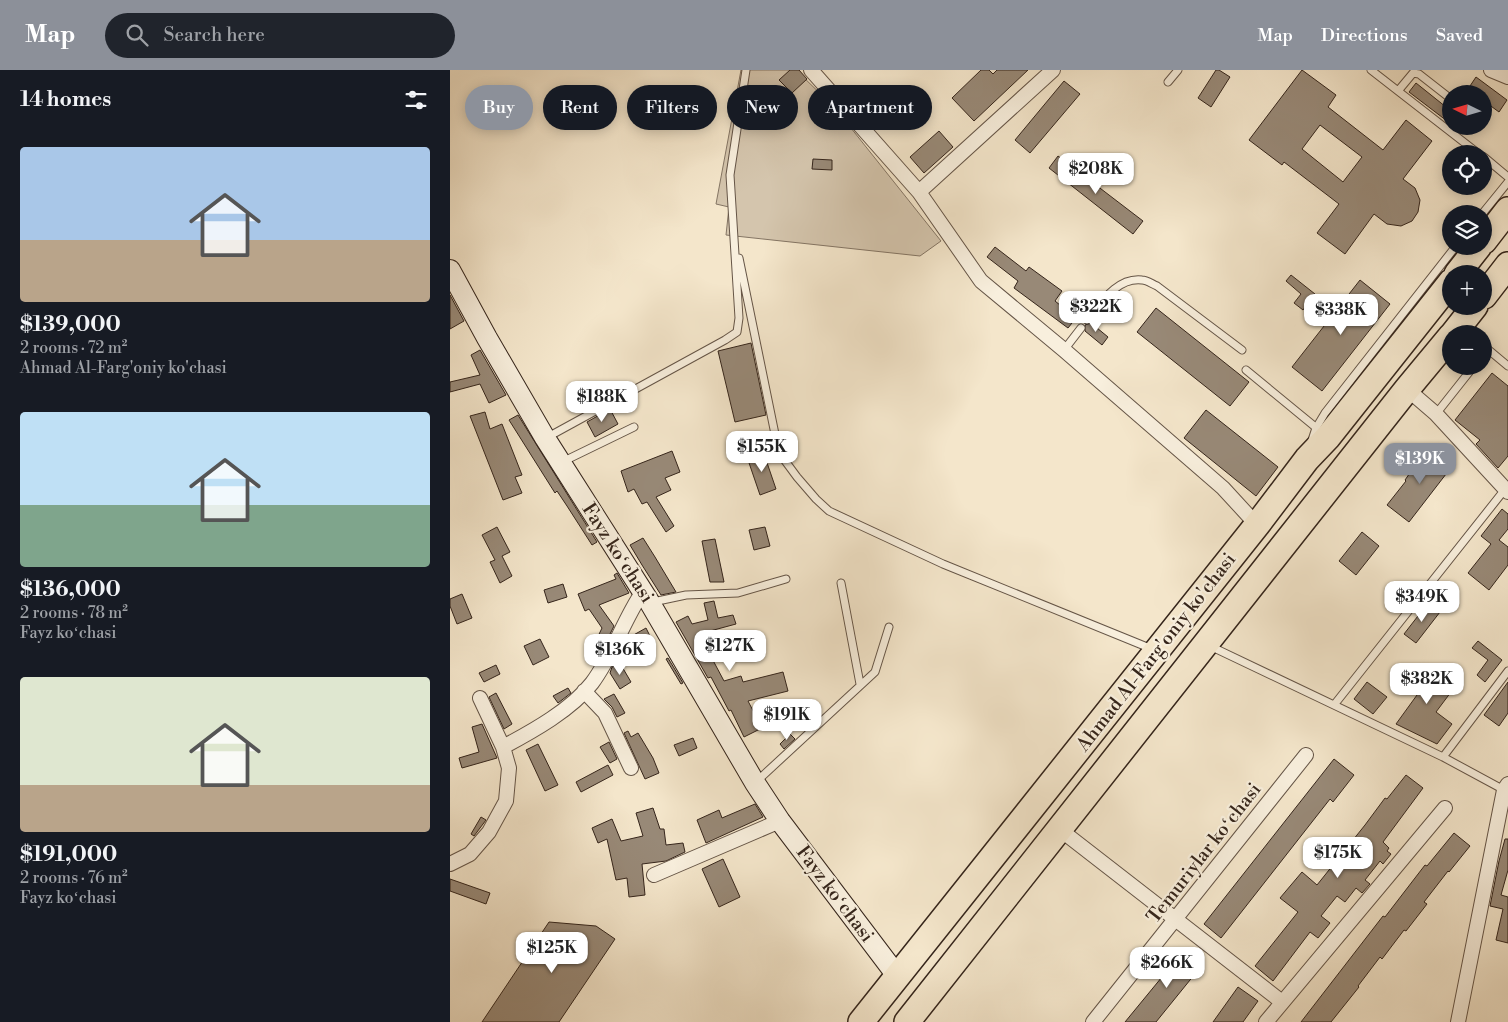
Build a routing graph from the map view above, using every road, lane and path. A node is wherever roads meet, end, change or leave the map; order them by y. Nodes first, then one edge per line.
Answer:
1 (746, 70) edge
2 (811, 70) edge
3 (1053, 70) edge
4 (1178, 70) edge
5 (1370, 70) edge
6 (1491, 70) edge
7 (1508, 77) edge
8 (1168, 82) dead end
9 (1398, 91) junction
10 (1442, 93) edge
11 (1442, 124) edge
12 (1456, 135) edge
13 (1468, 145) edge
14 (1492, 164) edge
15 (1508, 177) edge
16 (1508, 182) edge
17 (919, 192) junction
18 (1489, 205) edge
19 (1508, 210) edge
20 (1492, 231) edge
21 (1449, 255) edge
22 (739, 258) dead end
23 (1508, 265) edge
24 (450, 270) edge
25 (1492, 286) edge
26 (1442, 293) edge
27 (1087, 320) dead end
28 (1082, 328) dead end
29 (1442, 348) edge
30 (1064, 350) junction
31 (1242, 350) dead end
32 (1492, 355) edge
33 (1508, 366) edge
34 (1246, 370) dead end
35 (1467, 375) edge
36 (1407, 389) junction
37 (1436, 414) junction
38 (634, 427) dead end
39 (1322, 433) junction
40 (545, 438) junction
41 (561, 462) junction
42 (1507, 489) edge
43 (1257, 525) junction
44 (786, 579) dead end
45 (841, 582) dead end
46 (646, 598) junction
47 (889, 627) dead end
48 (1206, 644) junction
49 (1157, 651) junction
50 (1508, 671) edge
51 (860, 684) junction
52 (584, 691) junction
53 (480, 698) dead end
54 (1334, 704) junction
55 (503, 747) junction
56 (1306, 755) dead end
57 (1443, 757) junction
58 (631, 768) dead end
59 (755, 783) junction
60 (1507, 790) edge
61 (1444, 808) dead end
62 (780, 820) junction
63 (1058, 828) junction
64 (450, 864) edge
65 (654, 875) dead end
66 (1176, 918) junction
67 (898, 977) junction
68 (1282, 1002) junction
69 (861, 1022) edge
70 (907, 1022) edge
71 (1093, 1022) edge
72 (1266, 1022) edge
73 (1458, 1022) edge

1 - 40 lane
2 - 17 street
3 - 17 street
4 - 8 lane
5 - 9 lane
6 - 7 street
9 - 10 lane
9 - 11 lane
12 - 13 lane
14 - 15 lane
16 - 18 lane
17 - 30 street
19 - 20 highway
21 - 39 lane
22 - 49 lane
23 - 25 highway
24 - 40 street, Fayz koʻchasi
26 - 39 highway, Ahmad Al-Farg'oniy ko'chasi
27 - 31 lane
28 - 30 lane
29 - 36 highway, Ahmad Al-Farg'oniy ko'chasi
30 - 43 street
32 - 33 lane
34 - 39 lane
35 - 37 lane
36 - 37 street
36 - 48 highway, Ahmad Al-Farg'oniy ko'chasi
37 - 42 street
38 - 41 lane
39 - 43 highway, Ahmad Al-Farg'oniy ko'chasi
40 - 41 street, Fayz koʻchasi
41 - 46 street, Fayz koʻchasi
42 - 54 lane
43 - 49 highway, Ahmad Al-Farg'oniy ko'chasi
44 - 46 lane
45 - 51 lane
46 - 52 street
46 - 59 street, Fayz koʻchasi
47 - 51 lane
48 - 54 lane
48 - 63 highway, Ahmad Al-Farg'oniy ko'chasi
49 - 67 highway, Ahmad Al-Farg'oniy ko'chasi
50 - 57 lane
51 - 59 lane
52 - 55 street
52 - 58 street
53 - 55 street
54 - 57 lane
55 - 64 street
56 - 66 street, Temuriylar koʻchasi
57 - 60 lane
59 - 62 street, Fayz koʻchasi
60 - 73 street
61 - 68 street
62 - 65 street
62 - 67 street, Fayz koʻchasi
63 - 66 street
63 - 70 highway, Ahmad Al-Farg'oniy ko'chasi
66 - 68 street
66 - 71 street, Temuriylar koʻchasi
67 - 69 highway, Ahmad Al-Farg'oniy ko'chasi
68 - 72 street

